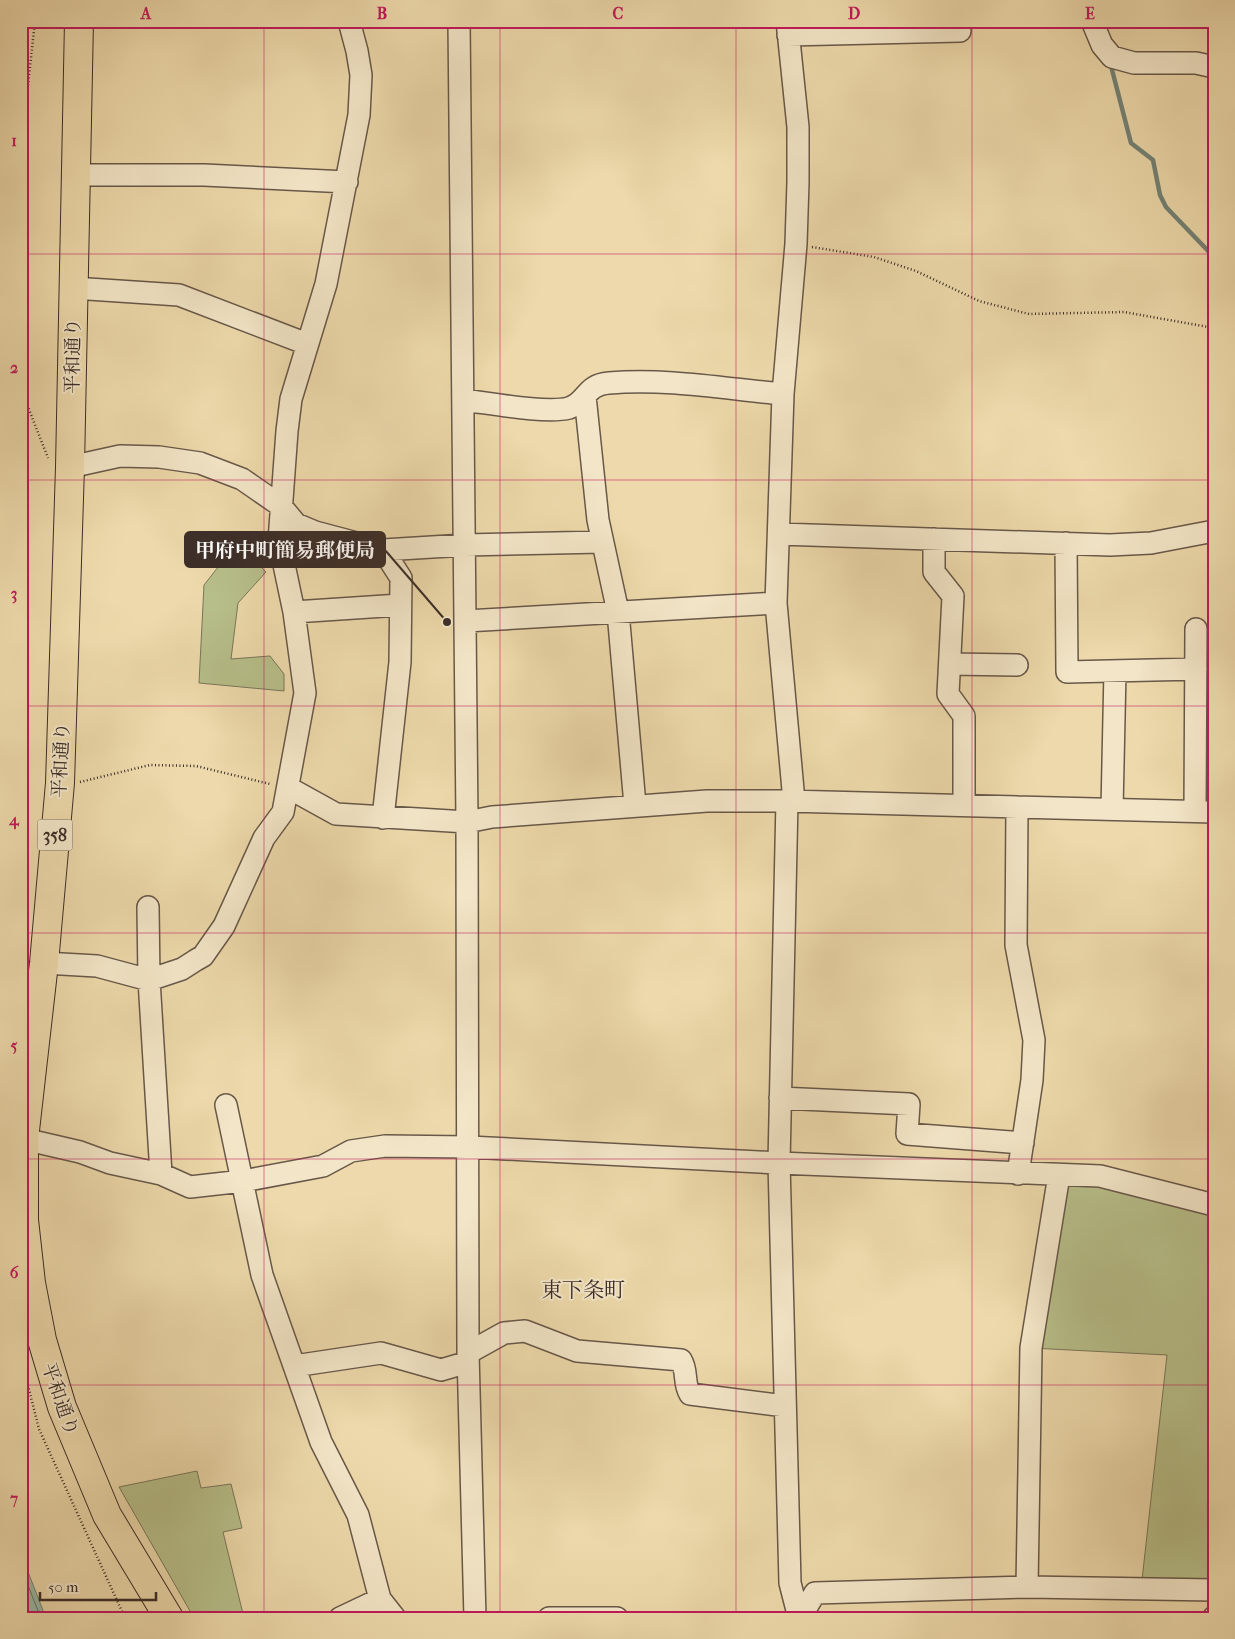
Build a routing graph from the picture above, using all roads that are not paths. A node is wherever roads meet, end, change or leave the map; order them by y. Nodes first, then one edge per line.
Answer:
1 (79, 21) edge
2 (349, 21) edge
3 (459, 21) edge
4 (1092, 21) edge
5 (787, 28) edge
6 (960, 31) dead end
7 (1214, 66) edge
8 (76, 175) junction
9 (347, 182) junction
10 (74, 288) junction
11 (307, 344) junction
12 (783, 394) junction
13 (585, 396) junction
14 (463, 400) junction
15 (70, 467) junction
16 (281, 506) junction
17 (1214, 531) edge
18 (780, 534) junction
19 (934, 539) junction
20 (602, 542) junction
21 (1066, 543) junction
22 (465, 545) junction
23 (383, 550) junction
24 (776, 603) junction
25 (400, 605) junction
26 (294, 612) junction
27 (618, 612) junction
28 (466, 622) junction
29 (1196, 628) dead end
30 (950, 664) junction
31 (1017, 665) dead end
32 (1196, 669) junction
33 (1115, 671) junction
34 (289, 788) junction
35 (790, 801) junction
36 (635, 805) junction
37 (964, 805) junction
38 (1017, 807) junction
39 (1112, 809) junction
40 (1205, 812) edge
41 (383, 818) junction
42 (467, 822) junction
43 (148, 907) dead end
44 (44, 963) junction
45 (149, 980) junction
46 (780, 1098) junction
47 (226, 1104) dead end
48 (24, 1138) junction
49 (1023, 1143) junction
50 (469, 1147) junction
51 (779, 1163) junction
52 (161, 1174) junction
53 (1018, 1174) junction
54 (1059, 1175) junction
55 (243, 1181) junction
56 (1214, 1205) edge
57 (468, 1358) junction
58 (294, 1366) junction
59 (786, 1406) junction
60 (1027, 1587) junction
61 (1214, 1590) edge
62 (380, 1599) junction
63 (169, 1618) edge
64 (340, 1618) edge
65 (395, 1618) edge
66 (475, 1618) edge
67 (550, 1618) edge
68 (618, 1618) edge
69 (800, 1618) edge

1 - 8 highway, 平和通り / 358
2 - 9 street
3 - 14 street
4 - 7 street
5 - 6 street
5 - 12 street
8 - 9 street
8 - 10 highway, 平和通り / 358
9 - 11 street
10 - 11 street
10 - 15 highway, 平和通り / 358
11 - 16 street
12 - 13 street
12 - 18 street
13 - 14 street
13 - 20 street
14 - 22 street
15 - 16 street
15 - 44 highway, 平和通り / 358
16 - 23 street
16 - 26 street
17 - 21 street
18 - 19 street
18 - 24 street
19 - 21 street
19 - 30 street
20 - 22 street
20 - 27 street
21 - 33 street
22 - 23 street
22 - 28 street
23 - 25 street
24 - 27 street
24 - 35 street
25 - 26 street
25 - 41 street
26 - 34 street
27 - 28 street
27 - 36 street
28 - 42 street
29 - 32 street
30 - 31 street
30 - 37 street
32 - 33 street
32 - 40 street
33 - 39 street
34 - 41 street
34 - 45 street
35 - 36 street
35 - 37 street
35 - 46 street
36 - 42 street
37 - 38 street
38 - 39 street
38 - 49 street
39 - 40 street
41 - 42 street
42 - 50 street
43 - 45 street
44 - 45 street
44 - 48 highway, 平和通り / 358
45 - 52 street
46 - 49 street
46 - 51 street
47 - 55 street
48 - 52 street
48 - 63 highway, 平和通り / 358
49 - 53 street
50 - 51 street
50 - 55 street
50 - 57 street
51 - 53 street
51 - 59 street
52 - 55 street
53 - 54 street
54 - 56 street
54 - 60 street
55 - 58 street
57 - 58 street
57 - 59 street
57 - 66 street
58 - 62 street
59 - 69 street
60 - 61 street
60 - 69 street
62 - 64 street
62 - 65 street
67 - 68 street

